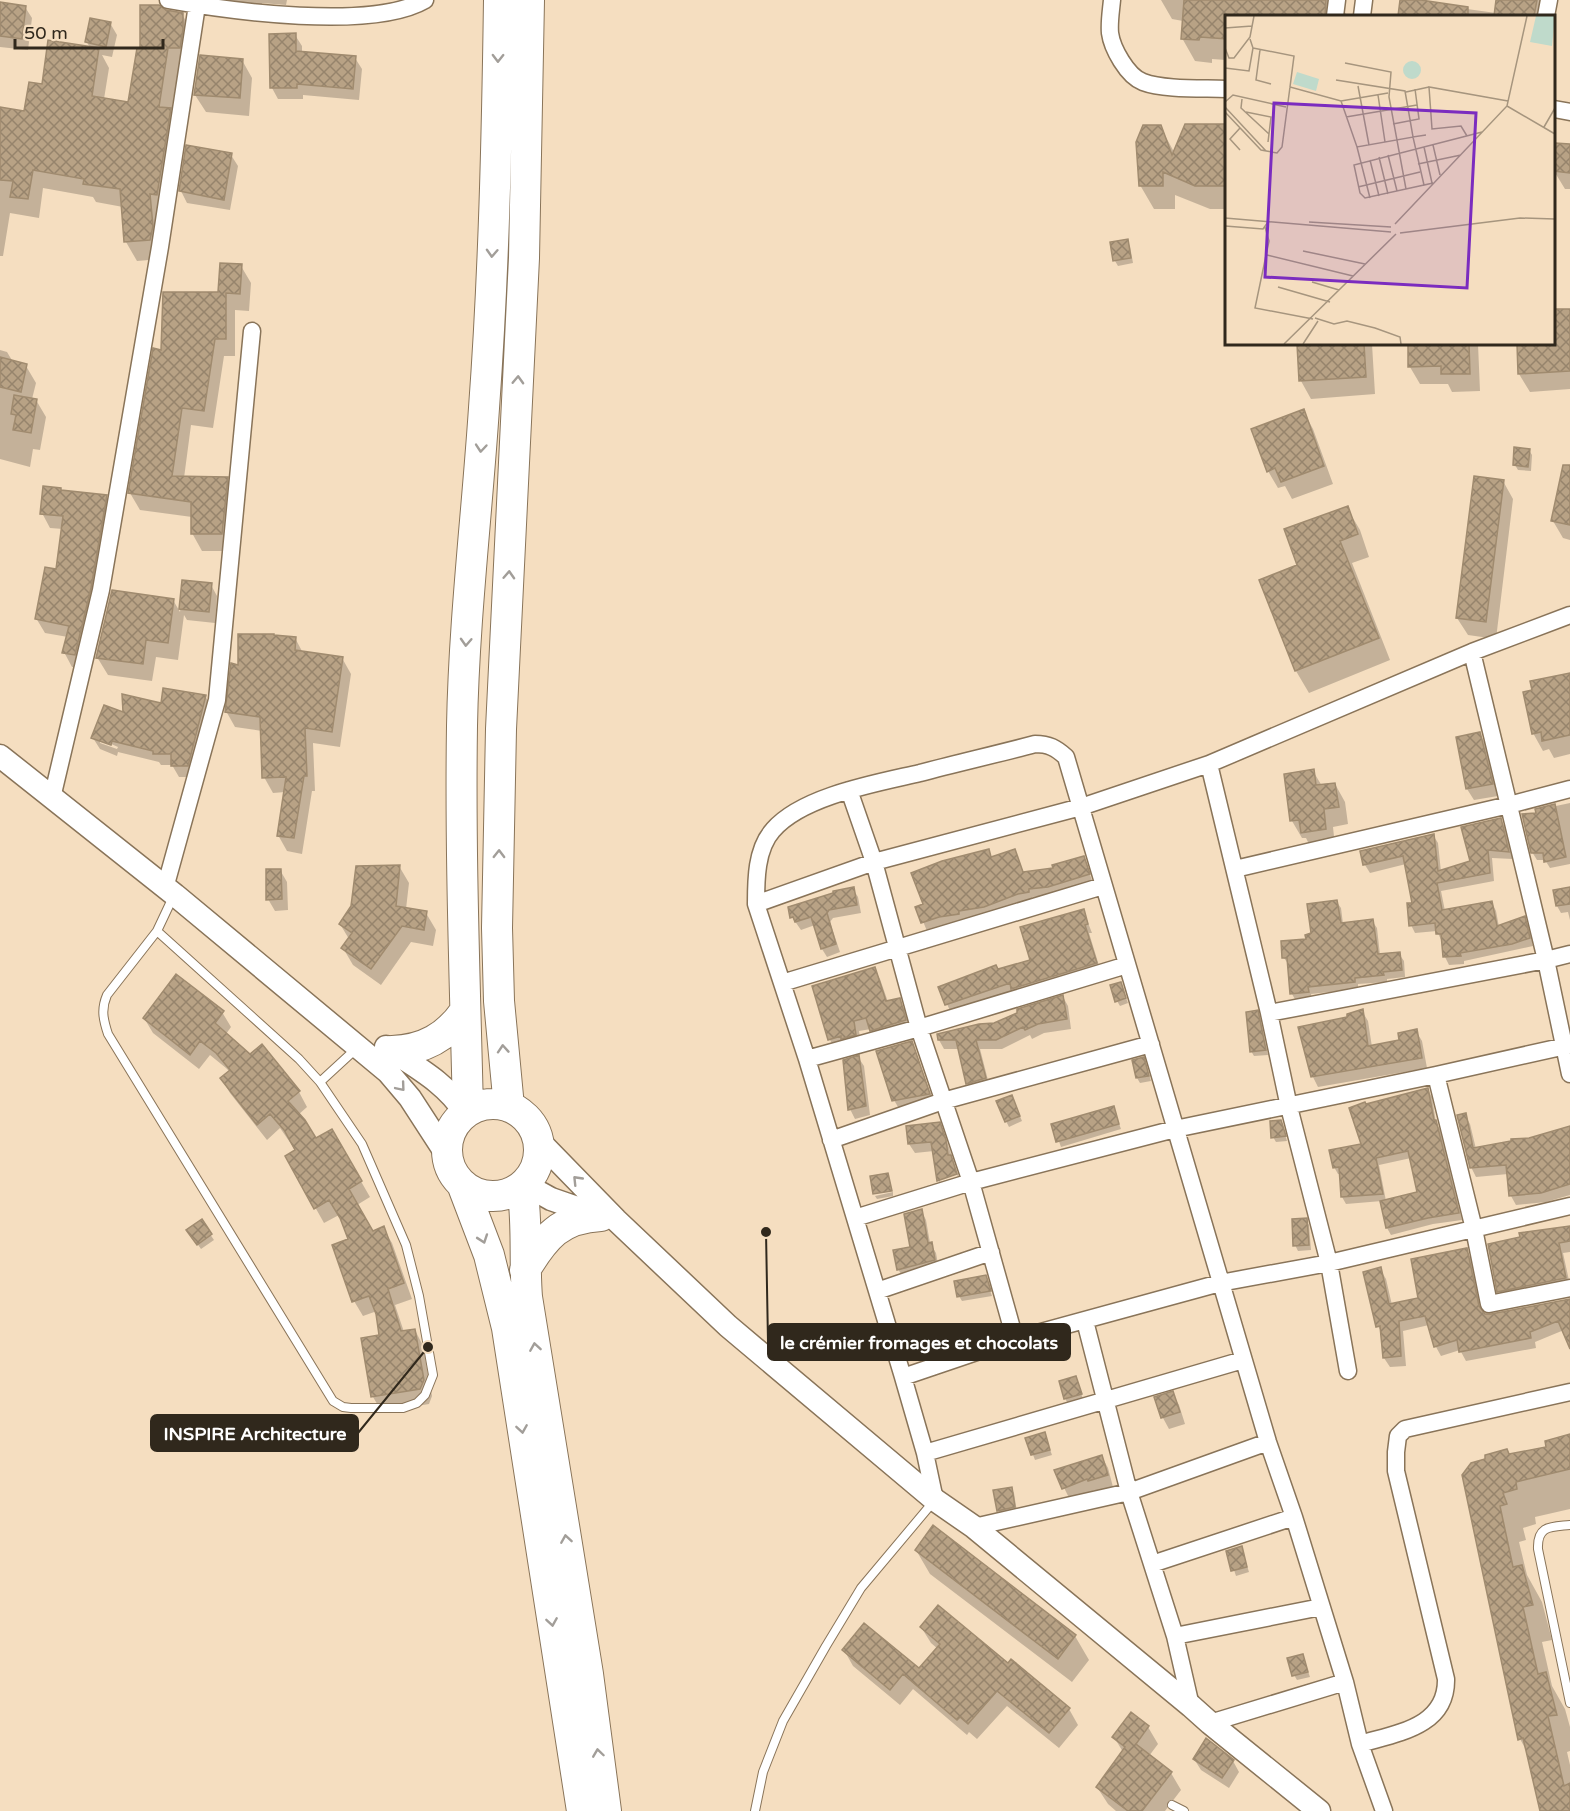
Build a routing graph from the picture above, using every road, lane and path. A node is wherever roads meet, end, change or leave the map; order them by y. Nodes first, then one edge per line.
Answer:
1 (168, 0) edge
2 (425, 0) edge
3 (499, 0) edge
4 (529, 0) edge
5 (1112, 0) edge
6 (1337, 0) edge
7 (1364, 0) edge
8 (1549, 0) edge
9 (196, 5) junction
10 (1335, 15) edge
11 (1362, 15) edge
12 (1546, 15) edge
13 (1225, 89) edge
14 (1555, 110) edge
15 (1570, 112) edge
16 (252, 331) dead end
17 (1570, 615) edge
18 (1472, 652) junction
19 (0, 756) edge
20 (1209, 764) junction
21 (1570, 789) edge
22 (849, 790) junction
23 (52, 798) junction
24 (1509, 805) junction
25 (1081, 807) junction
26 (874, 862) junction
27 (1235, 869) junction
28 (1103, 886) junction
29 (170, 892) junction
30 (756, 904) junction
31 (157, 931) junction
32 (898, 948) junction
33 (1570, 954) edge
34 (1546, 960) junction
35 (1127, 965) junction
36 (782, 983) junction
37 (465, 1011) junction
38 (1269, 1012) junction
39 (919, 1028) junction
40 (1150, 1044) junction
41 (1567, 1046) edge
42 (358, 1047) junction
43 (392, 1051) junction
44 (807, 1059) junction
45 (1570, 1074) edge
46 (1436, 1075) junction
47 (320, 1082) junction
48 (944, 1101) junction
49 (509, 1107) junction
50 (1288, 1107) junction
51 (467, 1112) junction
52 (1175, 1129) junction
53 (538, 1140) junction
54 (831, 1140) junction
55 (447, 1155) junction
56 (971, 1182) junction
57 (462, 1184) junction
58 (523, 1185) junction
59 (1570, 1206) edge
60 (609, 1218) junction
61 (855, 1218) junction
62 (1474, 1229) junction
63 (991, 1252) junction
64 (1329, 1263) junction
65 (525, 1270) junction
66 (1220, 1283) junction
67 (1570, 1288) edge
68 (877, 1291) junction
69 (1085, 1321) junction
70 (1015, 1339) junction
71 (1244, 1360) junction
72 (1348, 1371) dead end
73 (903, 1377) junction
74 (1570, 1392) edge
75 (1106, 1399) junction
76 (1268, 1442) junction
77 (925, 1453) junction
78 (1129, 1492) junction
79 (935, 1500) junction
80 (1294, 1517) junction
81 (1570, 1525) edge
82 (974, 1527) junction
83 (1152, 1564) junction
84 (1321, 1607) junction
85 (1175, 1636) junction
86 (1345, 1682) junction
87 (1570, 1703) edge
88 (1191, 1706) junction
89 (1210, 1723) junction
90 (1360, 1744) junction
91 (1172, 1805) dead end
92 (582, 1811) edge
93 (606, 1811) edge
94 (755, 1811) edge
95 (1184, 1811) edge
96 (1319, 1811) edge
97 (1383, 1811) edge

1 - 9 street
2 - 9 street
3 -> 37 highway
49 -> 4 highway
5 - 13 street
6 - 10 street
7 - 11 street
8 - 12 street
9 - 23 street
14 - 15 street
16 - 29 street
17 - 18 street
18 - 20 street
18 - 24 street
19 - 23 main road
20 - 25 street
20 - 27 street
21 - 24 street
22 - 25 street
22 - 26 street
22 - 30 street
23 - 29 main road
24 - 27 street
24 - 34 street
25 - 26 street
25 - 28 street
26 - 30 street
26 - 32 street
27 - 38 street
28 - 32 street
28 - 35 street
29 - 31 lane
29 - 42 main road
30 - 36 street
31 - 47 lane
31 - 47 lane
32 - 36 street
32 - 39 street
33 - 34 street
34 - 38 street
34 - 41 street
35 - 39 street
35 - 40 street
36 - 44 street
37 - 43 highway
37 - 51 highway
38 - 50 street
39 - 44 street
39 - 48 street
40 - 48 street
40 - 52 street
41 - 45 street
41 - 46 street
42 - 43 main road
42 - 47 lane
42 -> 55 main road
43 - 51 main road
44 - 54 street
46 - 50 street
46 - 62 street
48 - 54 street
48 - 56 street
49 - 51 highway
49 - 53 highway
50 - 52 street
50 - 64 street
51 - 55 highway
52 - 56 street
52 - 66 street
53 - 58 highway
60 -> 53 main road
54 - 61 street
55 - 57 highway
56 - 61 street
56 - 63 street
57 - 58 highway
57 -> 92 highway
58 - 60 main road
58 - 65 highway
59 - 62 street
60 - 65 highway
60 - 79 main road
61 - 68 street
62 - 64 street
62 - 67 street
63 - 68 street
63 - 70 street
64 - 66 street
64 - 72 street
93 -> 65 highway
66 - 69 street
66 - 71 street
68 - 73 street
69 - 70 street
69 - 75 street
70 - 73 street
71 - 75 street
71 - 76 street
73 - 77 street
74 - 90 street
75 - 77 street
75 - 78 street
76 - 78 street
76 - 80 street
77 - 79 street
78 - 82 street
78 - 83 street
79 - 82 main road
79 - 94 lane
80 - 83 street
80 - 84 street
81 - 87 lane
82 - 88 main road
83 - 85 street
84 - 85 street
84 - 86 street
85 - 88 street
86 - 89 street
86 - 90 street
88 - 89 main road
89 - 96 main road
90 - 97 street
91 - 95 lane

